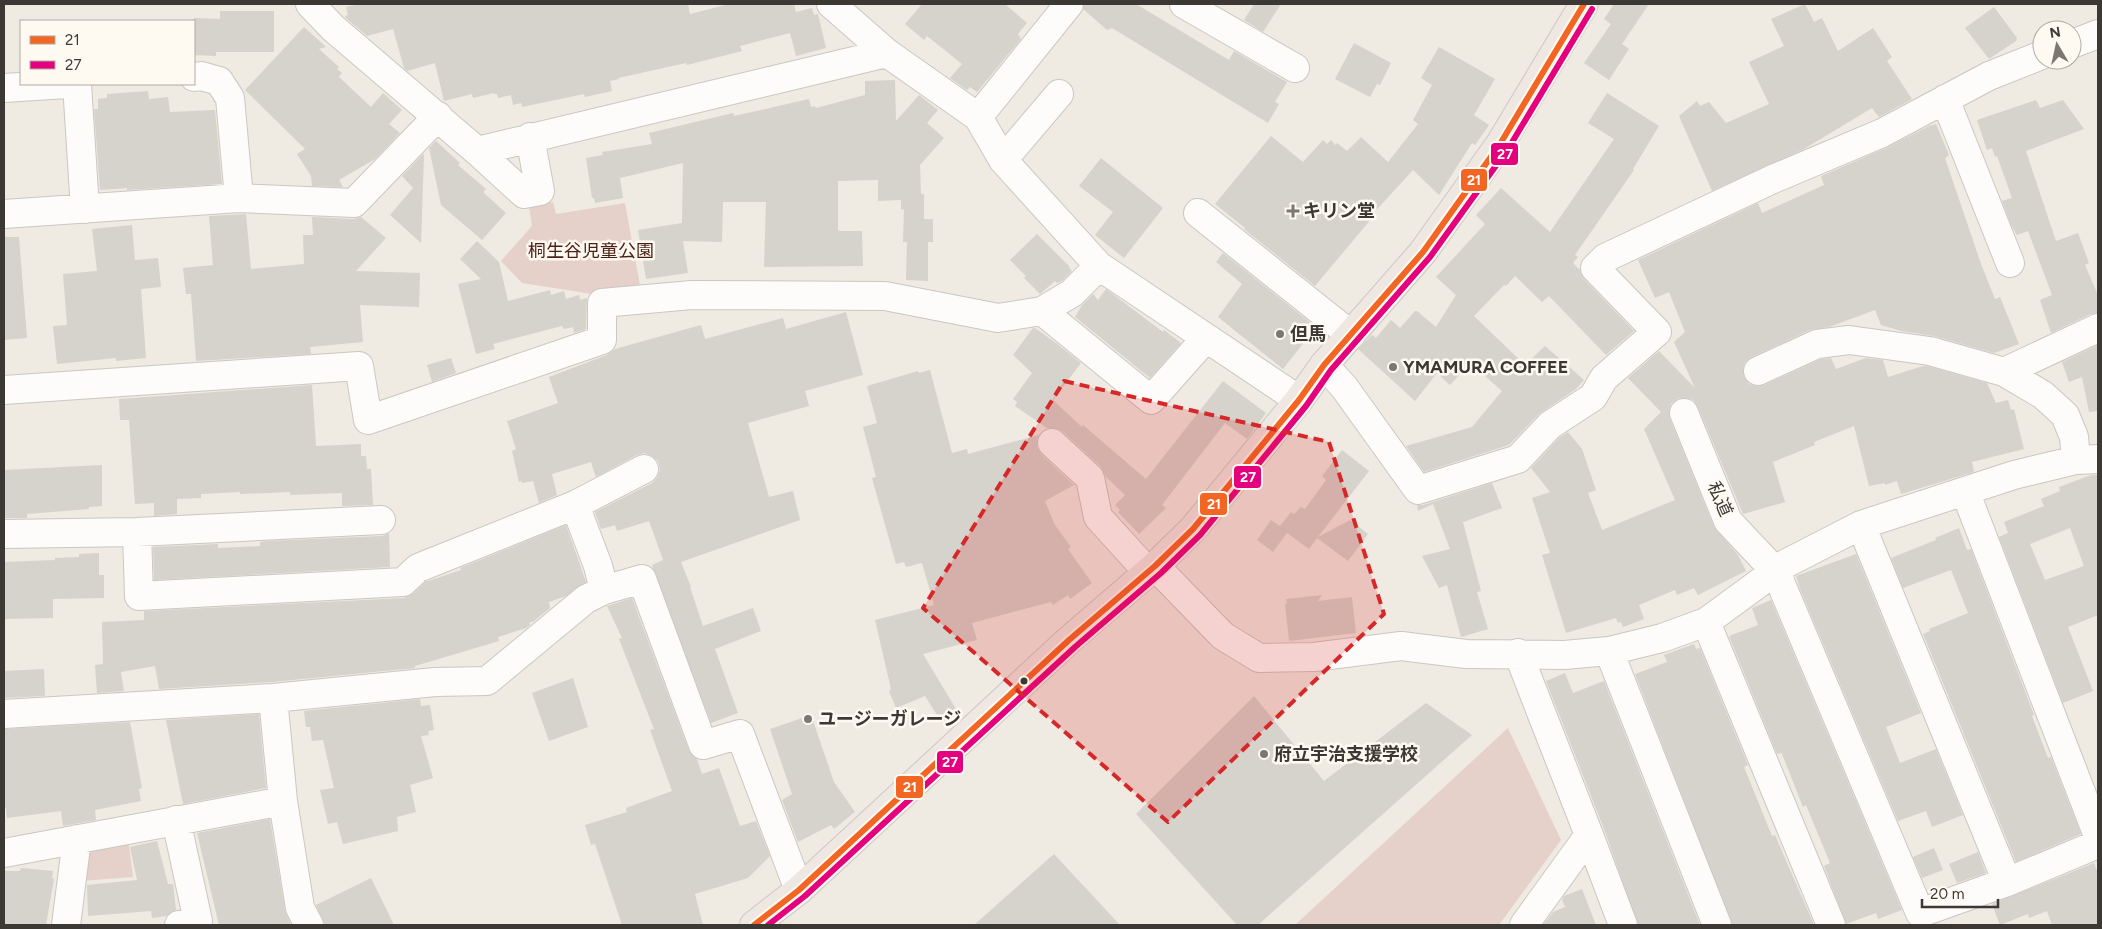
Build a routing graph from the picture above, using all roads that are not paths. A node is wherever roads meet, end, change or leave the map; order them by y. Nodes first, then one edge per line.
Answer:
1 (310, 4) edge
2 (831, 4) edge
3 (1069, 4) edge
4 (1184, 4) edge
5 (1584, 4) edge
6 (2098, 34) edge
7 (2082, 40) edge
8 (887, 54) junction
9 (2032, 60) edge
10 (1295, 68) dead end
11 (195, 77) edge
12 (51, 85) edge
13 (77, 85) edge
14 (4, 88) edge
15 (1059, 94) dead end
16 (1944, 99) junction
17 (438, 116) junction
18 (978, 116) junction
19 (530, 137) junction
20 (477, 151) junction
21 (1003, 160) junction
22 (239, 198) junction
23 (85, 209) junction
24 (1198, 213) dead end
25 (4, 214) edge
26 (2010, 263) dead end
27 (1099, 266) junction
28 (1042, 310) junction
29 (2098, 328) edge
30 (1351, 335) junction
31 (1206, 338) junction
32 (1324, 366) junction
33 (1758, 371) dead end
34 (2004, 372) junction
35 (4, 390) edge
36 (1299, 400) junction
37 (1684, 413) dead end
38 (1052, 443) dead end
39 (2087, 459) edge
40 (644, 469) dead end
41 (1965, 491) junction
42 (575, 504) junction
43 (381, 520) dead end
44 (1861, 525) junction
45 (137, 532) junction
46 (4, 534) edge
47 (1152, 569) junction
48 (1776, 572) junction
49 (604, 590) junction
50 (1706, 622) junction
51 (1609, 651) junction
52 (1518, 653) junction
53 (273, 698) junction
54 (4, 714) edge
55 (283, 800) junction
56 (176, 820) junction
57 (1590, 835) junction
58 (2098, 836) edge
59 (77, 839) junction
60 (2098, 844) edge
61 (4, 853) edge
62 (2007, 882) junction
63 (799, 890) junction
64 (66, 925) edge
65 (179, 925) edge
66 (309, 925) edge
67 (754, 925) edge
68 (1524, 925) edge
69 (1623, 925) edge
70 (1717, 925) edge
71 (1831, 925) edge

1 - 17 street
2 - 8 street
3 - 18 street
4 - 10 street
5 - 30 main road
6 - 7 street
8 - 18 street
8 - 19 street
9 - 16 street
11 - 22 street
12 - 14 street
13 - 23 street
15 - 21 street
16 - 26 street
16 - 32 street
17 - 20 street
17 - 22 street
18 - 21 street
19 - 20 street
19 - 20 street
21 - 27 street
22 - 23 street
23 - 25 street
24 - 30 street
27 - 28 street
27 - 31 street
28 - 31 street
28 - 35 street
29 - 34 street
30 - 32 main road
31 - 36 street
32 - 36 main road
33 - 34 street
34 - 39 street
36 - 47 main road
37 - 48 street, 私道
38 - 47 street
39 - 41 street
40 - 42 street
41 - 44 street
41 - 58 street
42 - 45 street
42 - 49 street
43 - 45 street
44 - 48 street
44 - 62 street
45 - 46 street
47 - 52 street
47 - 63 main road
48 - 50 street
48 - 62 street
49 - 53 street
49 - 63 street
50 - 51 street
50 - 71 street
51 - 52 street
51 - 70 street
52 - 57 street
53 - 54 street
53 - 55 street
55 - 56 street
55 - 66 street
56 - 59 street
56 - 65 street
57 - 68 street
57 - 69 street
59 - 61 street
59 - 64 street
60 - 62 street
63 - 67 main road

